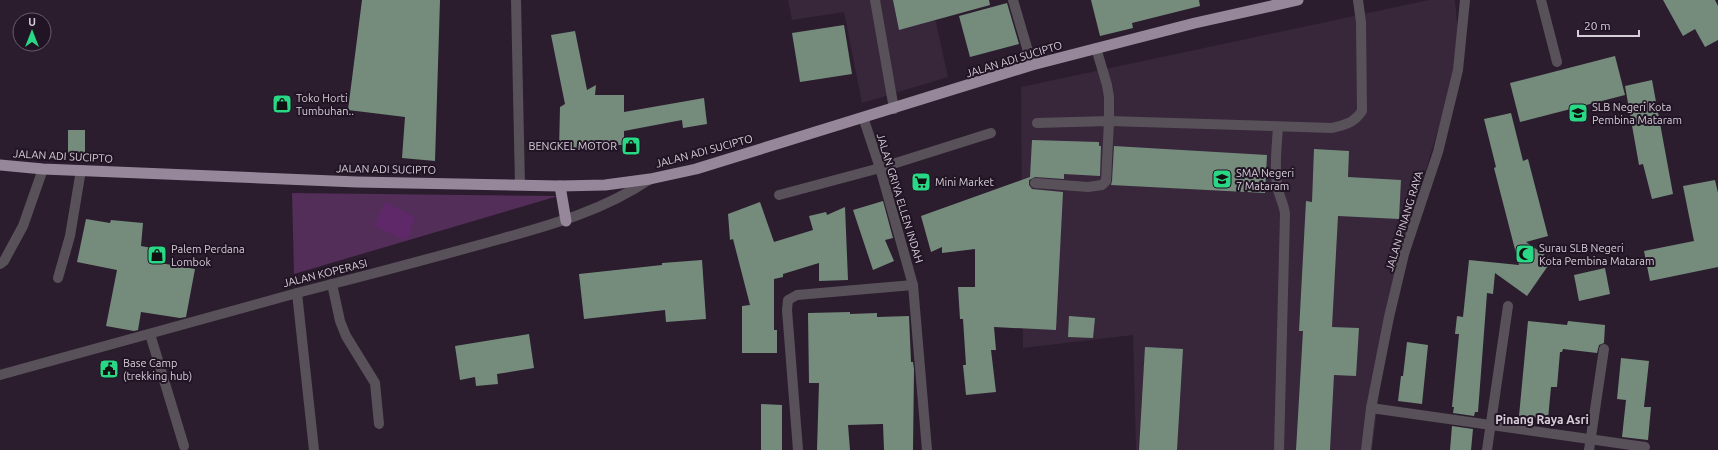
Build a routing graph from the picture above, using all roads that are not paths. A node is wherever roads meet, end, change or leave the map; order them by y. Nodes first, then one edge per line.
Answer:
1 (516, 0) edge
2 (875, 0) edge
3 (1013, 0) edge
4 (1298, 0) edge
5 (1541, 0) edge
6 (1465, 1) edge
7 (1358, 2) edge
8 (1096, 48) junction
9 (1557, 62) dead end
10 (1032, 66) junction
11 (894, 109) junction
12 (863, 117) junction
13 (1109, 121) junction
14 (1037, 122) dead end
15 (1278, 127) junction
16 (991, 133) dead end
17 (0, 165) edge
18 (880, 168) junction
19 (43, 169) junction
20 (81, 170) junction
21 (650, 179) junction
22 (1035, 183) dead end
23 (520, 185) junction
24 (560, 186) junction
25 (779, 196) dead end
26 (566, 221) junction
27 (0, 264) edge
28 (58, 278) dead end
29 (332, 284) junction
30 (913, 285) junction
31 (297, 292) junction
32 (1508, 306) dead end
33 (150, 334) junction
34 (1604, 349) dead end
35 (0, 375) edge
36 (1371, 408) junction
37 (379, 424) dead end
38 (1490, 425) junction
39 (1589, 445) edge
40 (184, 446) dead end
41 (1645, 447) dead end
42 (314, 450) edge
43 (798, 450) edge
44 (927, 450) edge
45 (1279, 450) edge
46 (1366, 450) edge
47 (1487, 450) edge

1 - 23 street
2 - 11 street
3 - 10 street
4 - 8 highway, JALAN ADI SUCIPTO
5 - 9 street
6 - 36 street, JALAN PINANG RAYA
7 - 15 street
8 - 10 highway, JALAN ADI SUCIPTO
8 - 13 street
10 - 11 highway, JALAN ADI SUCIPTO
11 - 12 highway, JALAN ADI SUCIPTO
12 - 18 street, JALAN GRIYA ELLEN INDAH
12 - 21 highway, JALAN ADI SUCIPTO
13 - 14 street
13 - 15 street
13 - 22 street
15 - 45 street
16 - 18 street
17 - 19 highway, JALAN ADI SUCIPTO
18 - 25 street
18 - 30 street, JALAN GRIYA ELLEN INDAH
19 - 20 highway, JALAN ADI SUCIPTO
19 - 27 street
20 - 23 highway, JALAN ADI SUCIPTO
20 - 28 street
21 - 24 highway, JALAN ADI SUCIPTO
21 - 26 street, JALAN KOPERASI
23 - 24 highway, JALAN ADI SUCIPTO
24 - 26 highway
26 - 29 street, JALAN KOPERASI
29 - 31 street, JALAN KOPERASI
29 - 37 street
30 - 43 street
30 - 44 street, JALAN GRIYA ELLEN INDAH
31 - 33 street, JALAN KOPERASI
31 - 42 street
32 - 38 street
33 - 35 street, JALAN KOPERASI
33 - 40 street
34 - 39 street
36 - 38 street
36 - 46 street, JALAN PINANG RAYA
38 - 39 street
38 - 47 street
39 - 41 street

